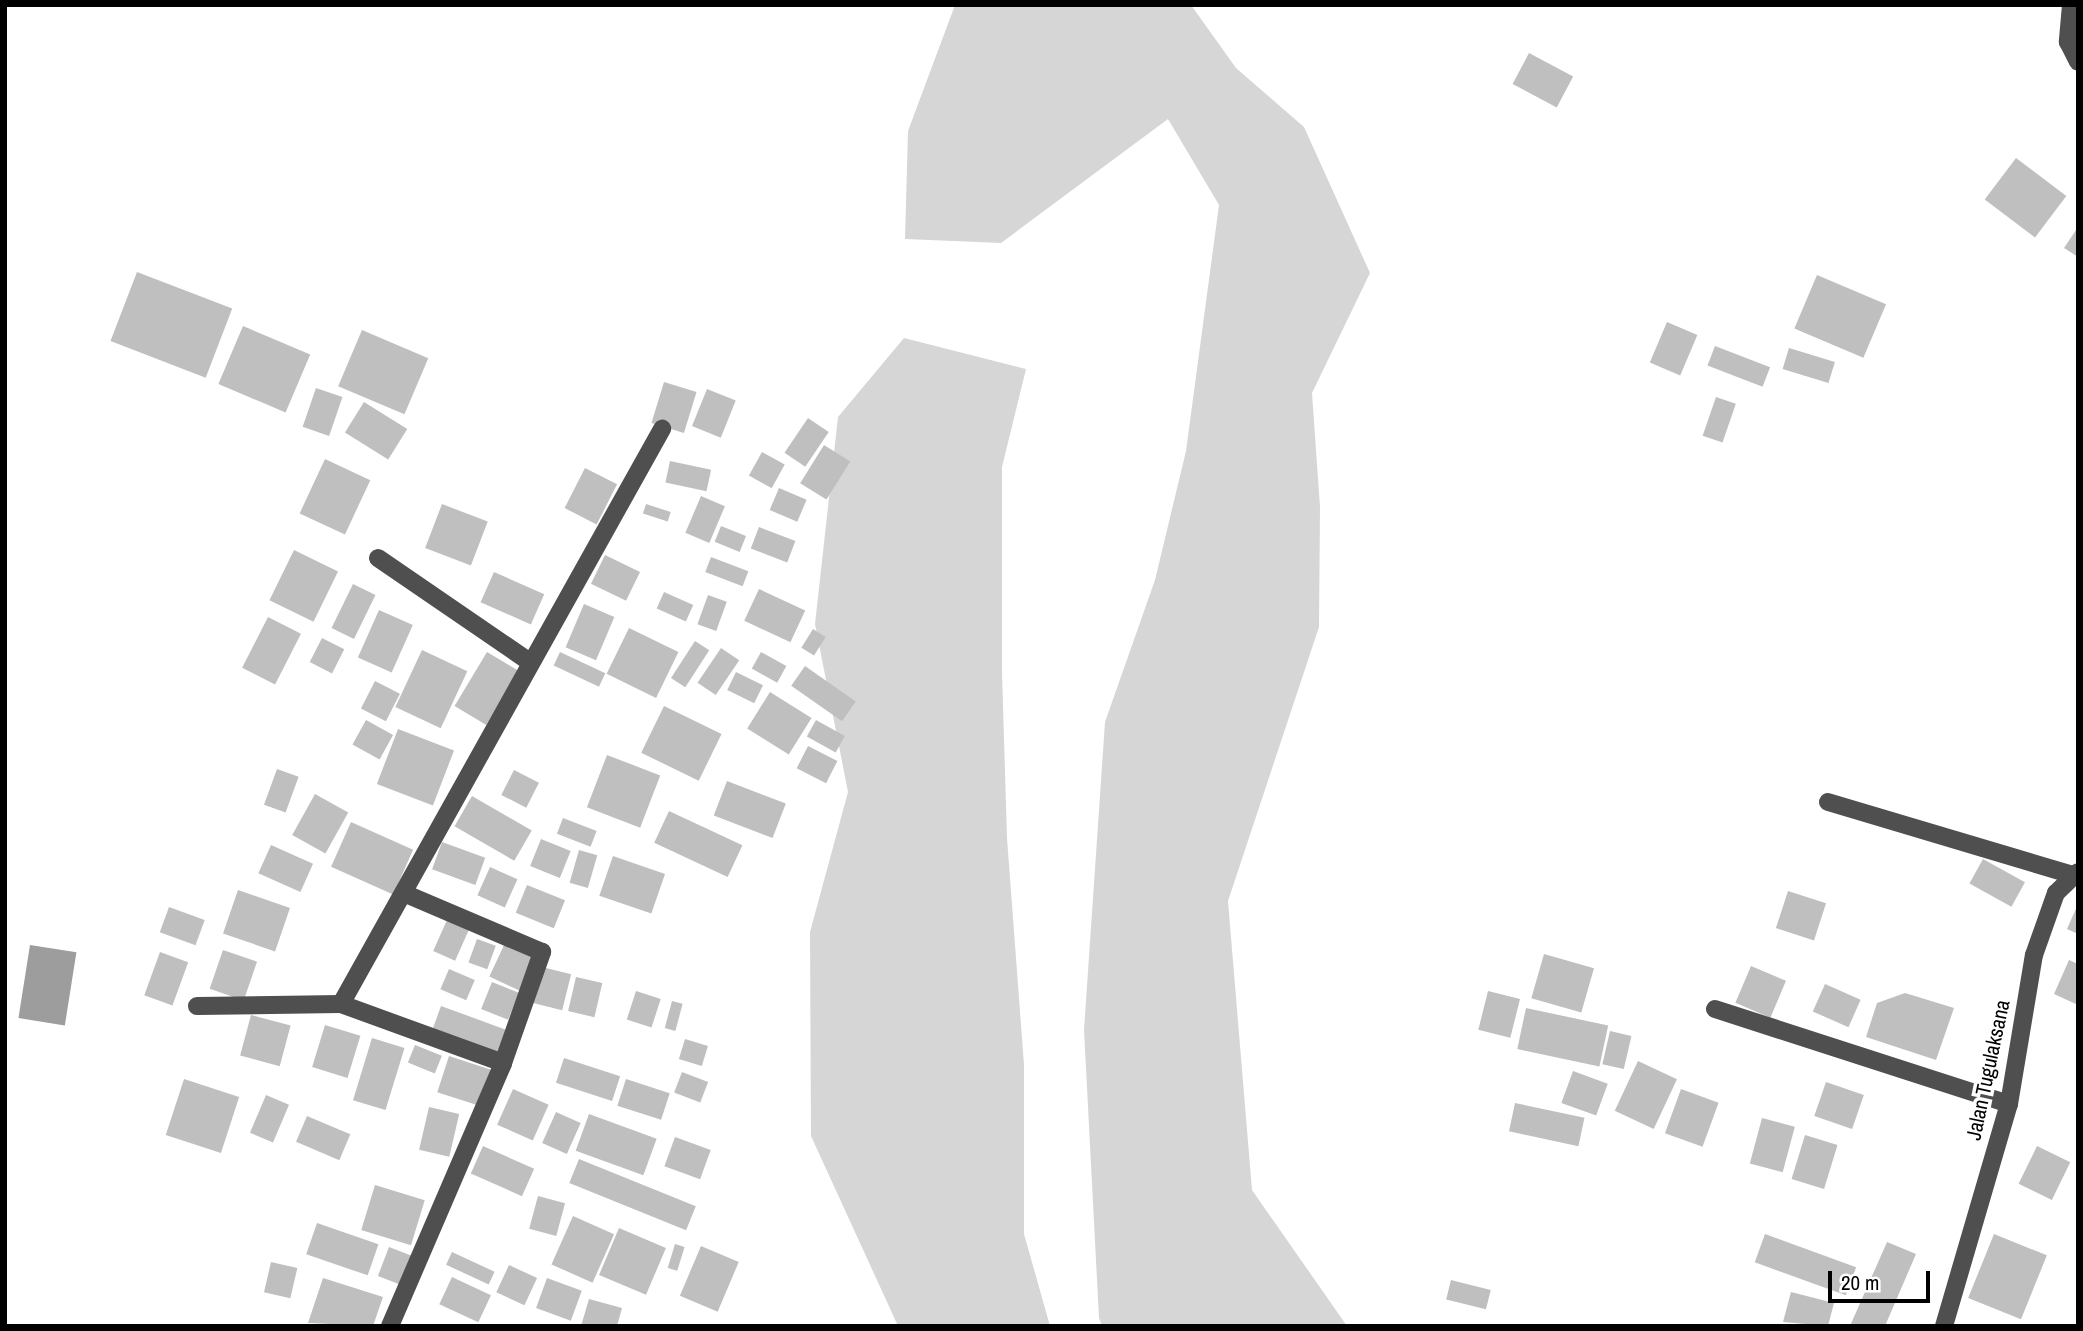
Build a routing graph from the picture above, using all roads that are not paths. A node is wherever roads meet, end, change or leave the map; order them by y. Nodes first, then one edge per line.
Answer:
1 (2071, 5) edge
2 (2078, 62) edge
3 (662, 429) dead end
4 (377, 558) dead end
5 (530, 662) junction
6 (1828, 802) dead end
7 (2076, 873) edge
8 (406, 894) junction
9 (341, 1004) junction
10 (197, 1006) dead end
11 (1715, 1009) dead end
12 (503, 1063) junction
13 (2009, 1104) junction
14 (390, 1326) edge
15 (1944, 1326) edge

1 - 2 street
3 - 5 street
4 - 5 street
5 - 8 street
6 - 7 street
7 - 13 street, Jalan Tugulaksana
8 - 9 street
8 - 12 street
9 - 10 street
9 - 12 street
11 - 13 street
12 - 14 street
13 - 15 street, Jalan Tugulaksana

